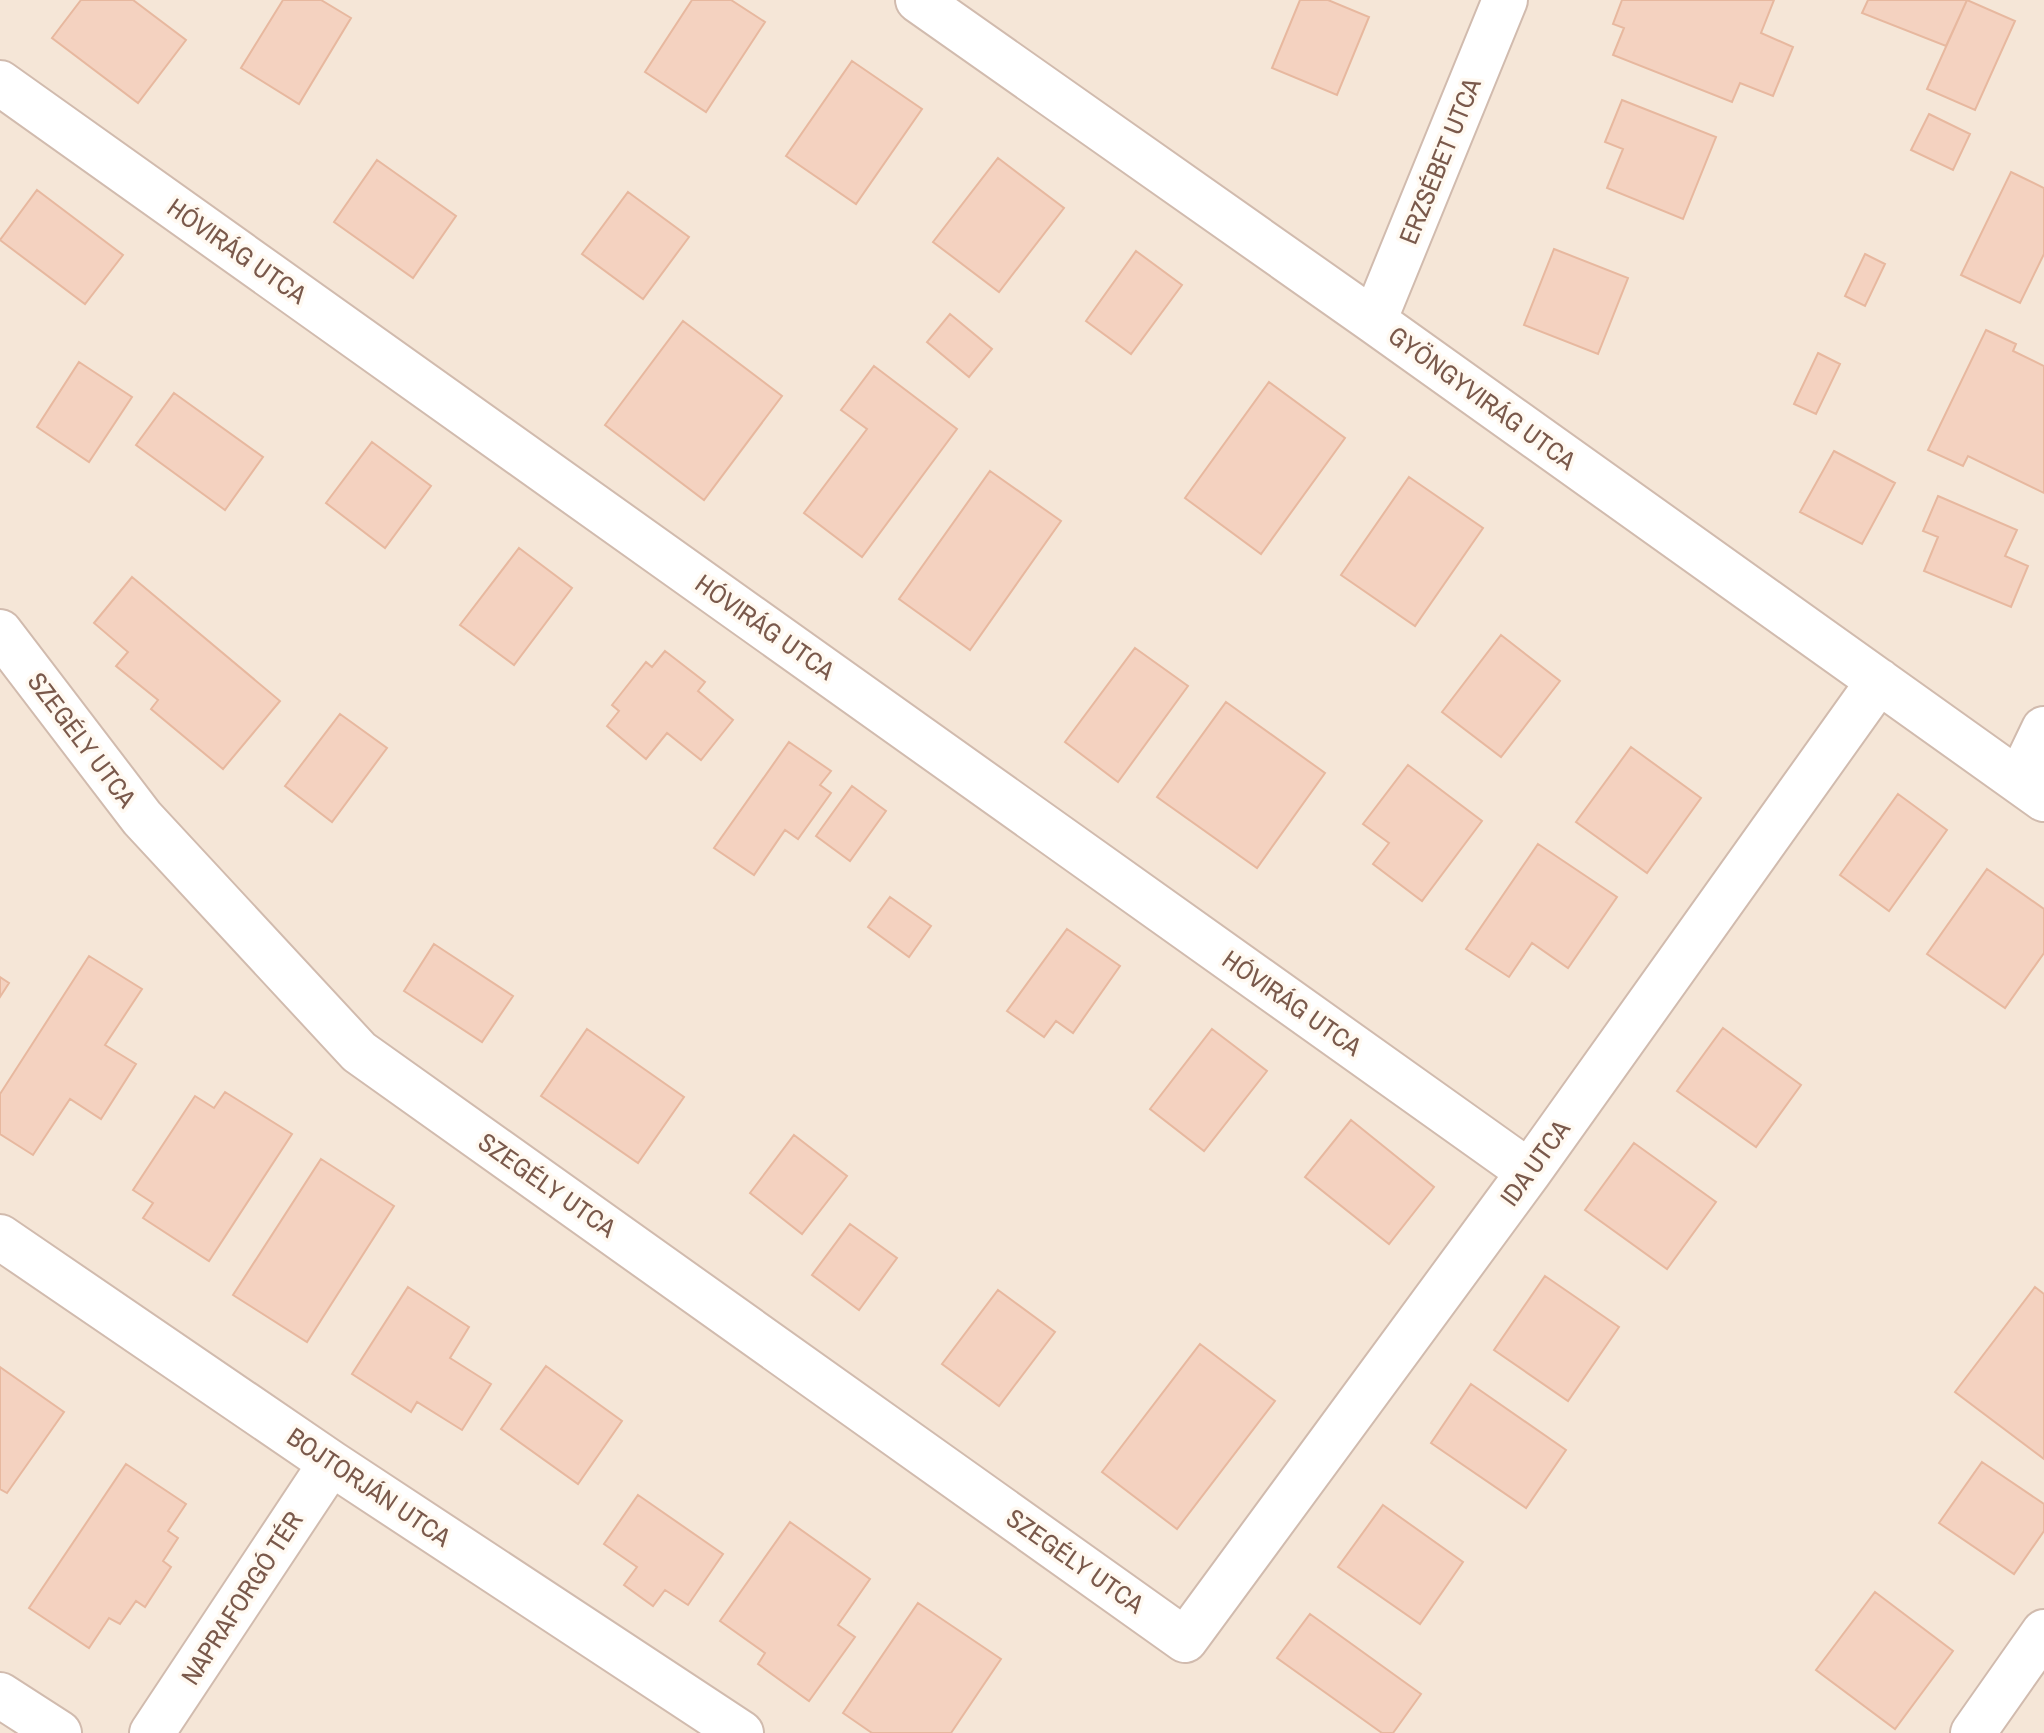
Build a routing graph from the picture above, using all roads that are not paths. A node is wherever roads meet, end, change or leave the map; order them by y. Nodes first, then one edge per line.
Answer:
1 (918, 0) edge
2 (1505, 0) edge
3 (0, 83) edge
4 (1374, 321) junction
5 (0, 632) edge
6 (1879, 681) junction
7 (2044, 729) edge
8 (2032, 790) edge
9 (1529, 1172) junction
10 (0, 1237) edge
11 (331, 1463) junction
12 (2044, 1632) edge
13 (1185, 1640) joint
14 (0, 1695) edge
15 (59, 1733) edge
16 (152, 1733) edge
17 (741, 1733) edge
18 (1973, 1733) edge

1 - 4 street, GYÖNGYVIRÁG UTCA
2 - 4 street, ERZSÉBET UTCA
3 - 9 street, HÓVIRÁG UTCA
4 - 6 street, GYÖNGYVIRÁG UTCA
5 - 13 street, SZEGÉLY UTCA
6 - 8 street, GYÖNGYVIRÁG UTCA
6 - 9 street, IDA UTCA
7 - 8 street
9 - 13 street, IDA UTCA
10 - 11 street, BOJTORJÁN UTCA
11 - 16 street, NAPRAFORGÓ TÉR
11 - 17 street, BOJTORJÁN UTCA
12 - 18 street
14 - 15 street

